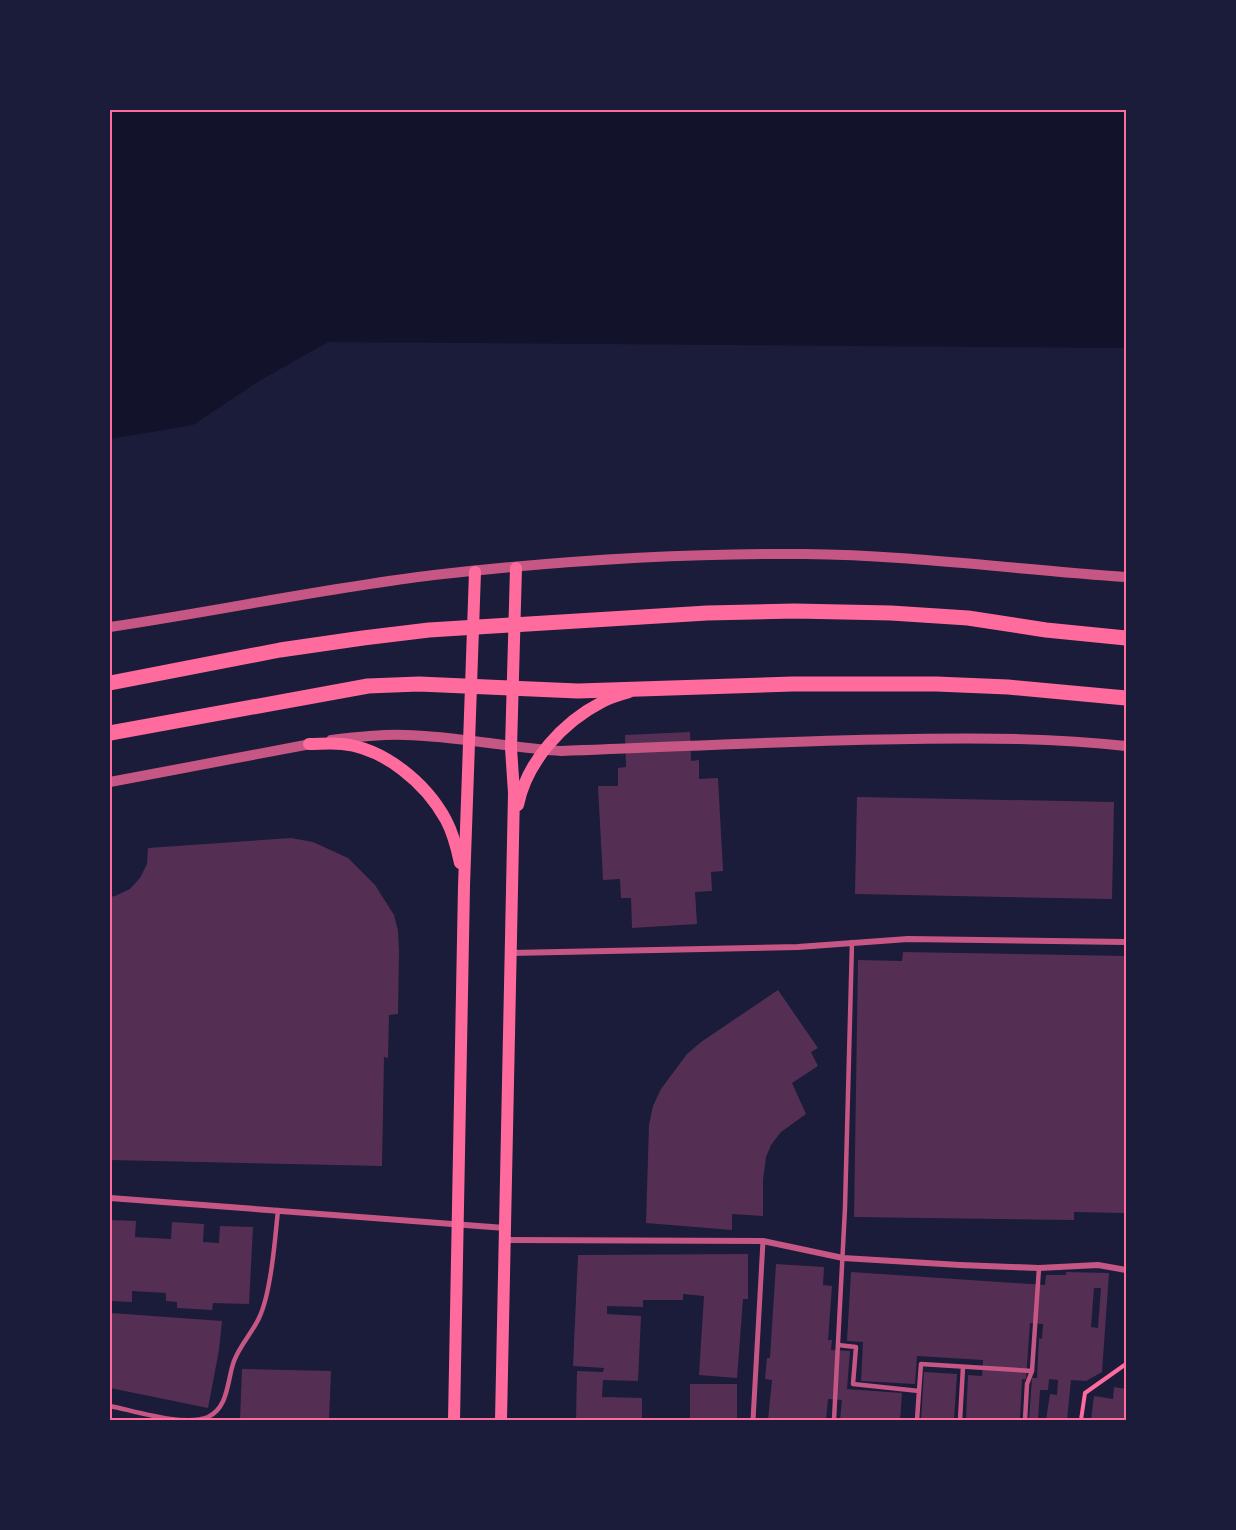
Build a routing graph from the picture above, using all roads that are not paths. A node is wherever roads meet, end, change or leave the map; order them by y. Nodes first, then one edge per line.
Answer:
1 (516, 568) junction
2 (475, 572) junction
3 (1126, 578) edge
4 (514, 625) junction
5 (110, 627) edge
6 (474, 627) junction
7 (1126, 638) edge
8 (110, 682) edge
9 (471, 686) junction
10 (512, 689) junction
11 (637, 689) junction
12 (1126, 698) edge
13 (110, 733) edge
14 (469, 742) junction
15 (309, 744) junction
16 (1126, 746) edge
17 (511, 747) junction
18 (544, 750) junction
19 (110, 782) edge
20 (512, 829) junction
21 (464, 886) junction
22 (852, 942) junction
23 (1126, 942) edge
24 (511, 953) junction
25 (110, 1197) edge
26 (278, 1210) junction
27 (459, 1225) junction
28 (505, 1234) junction
29 (763, 1241) junction
30 (843, 1258) junction
31 (1039, 1268) junction
32 (1126, 1270) edge
33 (838, 1345) junction
34 (963, 1367) junction
35 (1032, 1371) junction
36 (919, 1391) junction
37 (110, 1406) edge
38 (454, 1420) edge
39 (501, 1420) edge
40 (753, 1420) edge
41 (834, 1420) edge
42 (917, 1420) edge
43 (960, 1420) edge
44 (1025, 1420) edge

1 - 2 street
1 - 3 street
1 - 4 main road
2 - 5 street
2 - 6 main road
4 - 6 main road
4 - 7 main road
4 - 10 main road
6 - 8 main road
6 - 9 main road
9 - 10 main road
9 - 13 main road
9 - 14 main road
10 - 11 main road
10 - 17 main road
11 - 12 main road
11 - 18 main road
14 - 15 street
14 - 17 street
14 - 21 main road
15 - 19 street
15 - 21 main road
16 - 18 street
17 - 18 street
17 - 20 main road
18 - 20 main road
20 - 24 main road
21 - 27 main road
22 - 23 street
22 - 24 street
22 - 30 lane
24 - 28 main road
25 - 26 street
26 - 27 street
26 - 37 lane
27 - 28 street
27 - 38 main road
28 - 29 street
28 - 39 main road
29 - 30 street
29 - 40 street
30 - 31 street
30 - 33 lane
31 - 32 street
31 - 35 lane
33 - 36 lane
33 - 41 lane
34 - 35 lane
34 - 36 lane
34 - 43 lane
35 - 44 lane
36 - 42 lane

